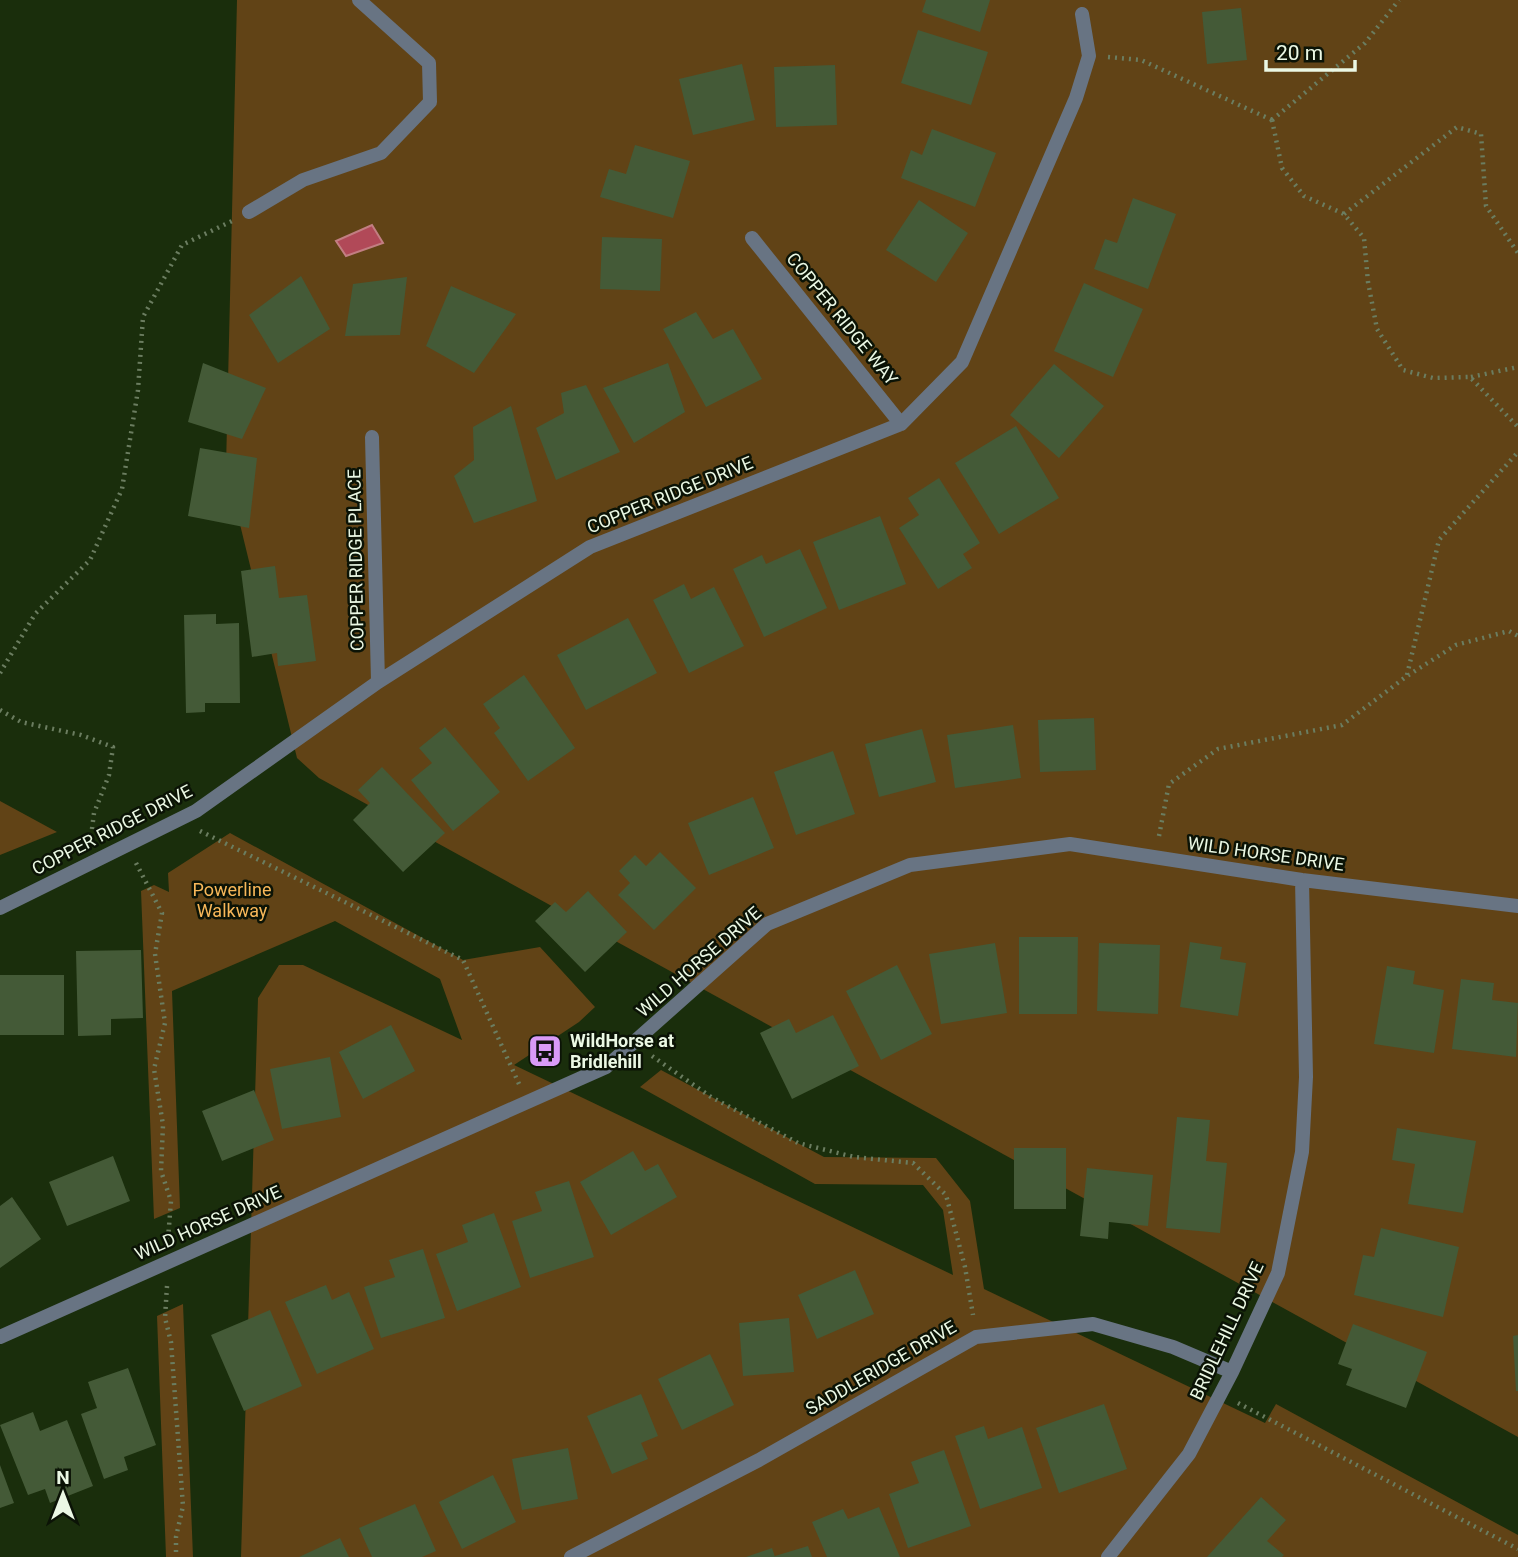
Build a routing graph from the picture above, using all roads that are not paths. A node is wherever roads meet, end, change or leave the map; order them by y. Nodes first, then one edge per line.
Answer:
1 (359, 0) edge
2 (1082, 14) dead end
3 (249, 212) road end
4 (752, 238) dead end
5 (901, 424) junction
6 (372, 437) dead end
7 (378, 682) junction
8 (1302, 880) junction
9 (1518, 906) edge
10 (0, 908) edge
11 (0, 1337) edge
12 (1232, 1372) junction
13 (571, 1557) edge
14 (1108, 1557) edge

1 - 3 street
2 - 5 street, COPPER RIDGE DRIVE
4 - 5 street, COPPER RIDGE WAY
5 - 7 street, COPPER RIDGE DRIVE
6 - 7 street, COPPER RIDGE PLACE
7 - 10 street, COPPER RIDGE DRIVE
8 - 9 street, WILD HORSE DRIVE
8 - 11 street, WILD HORSE DRIVE
8 - 12 street, BRIDLEHILL DRIVE
12 - 13 street, SADDLERIDGE DRIVE
12 - 14 street, BRIDLEHILL DRIVE

